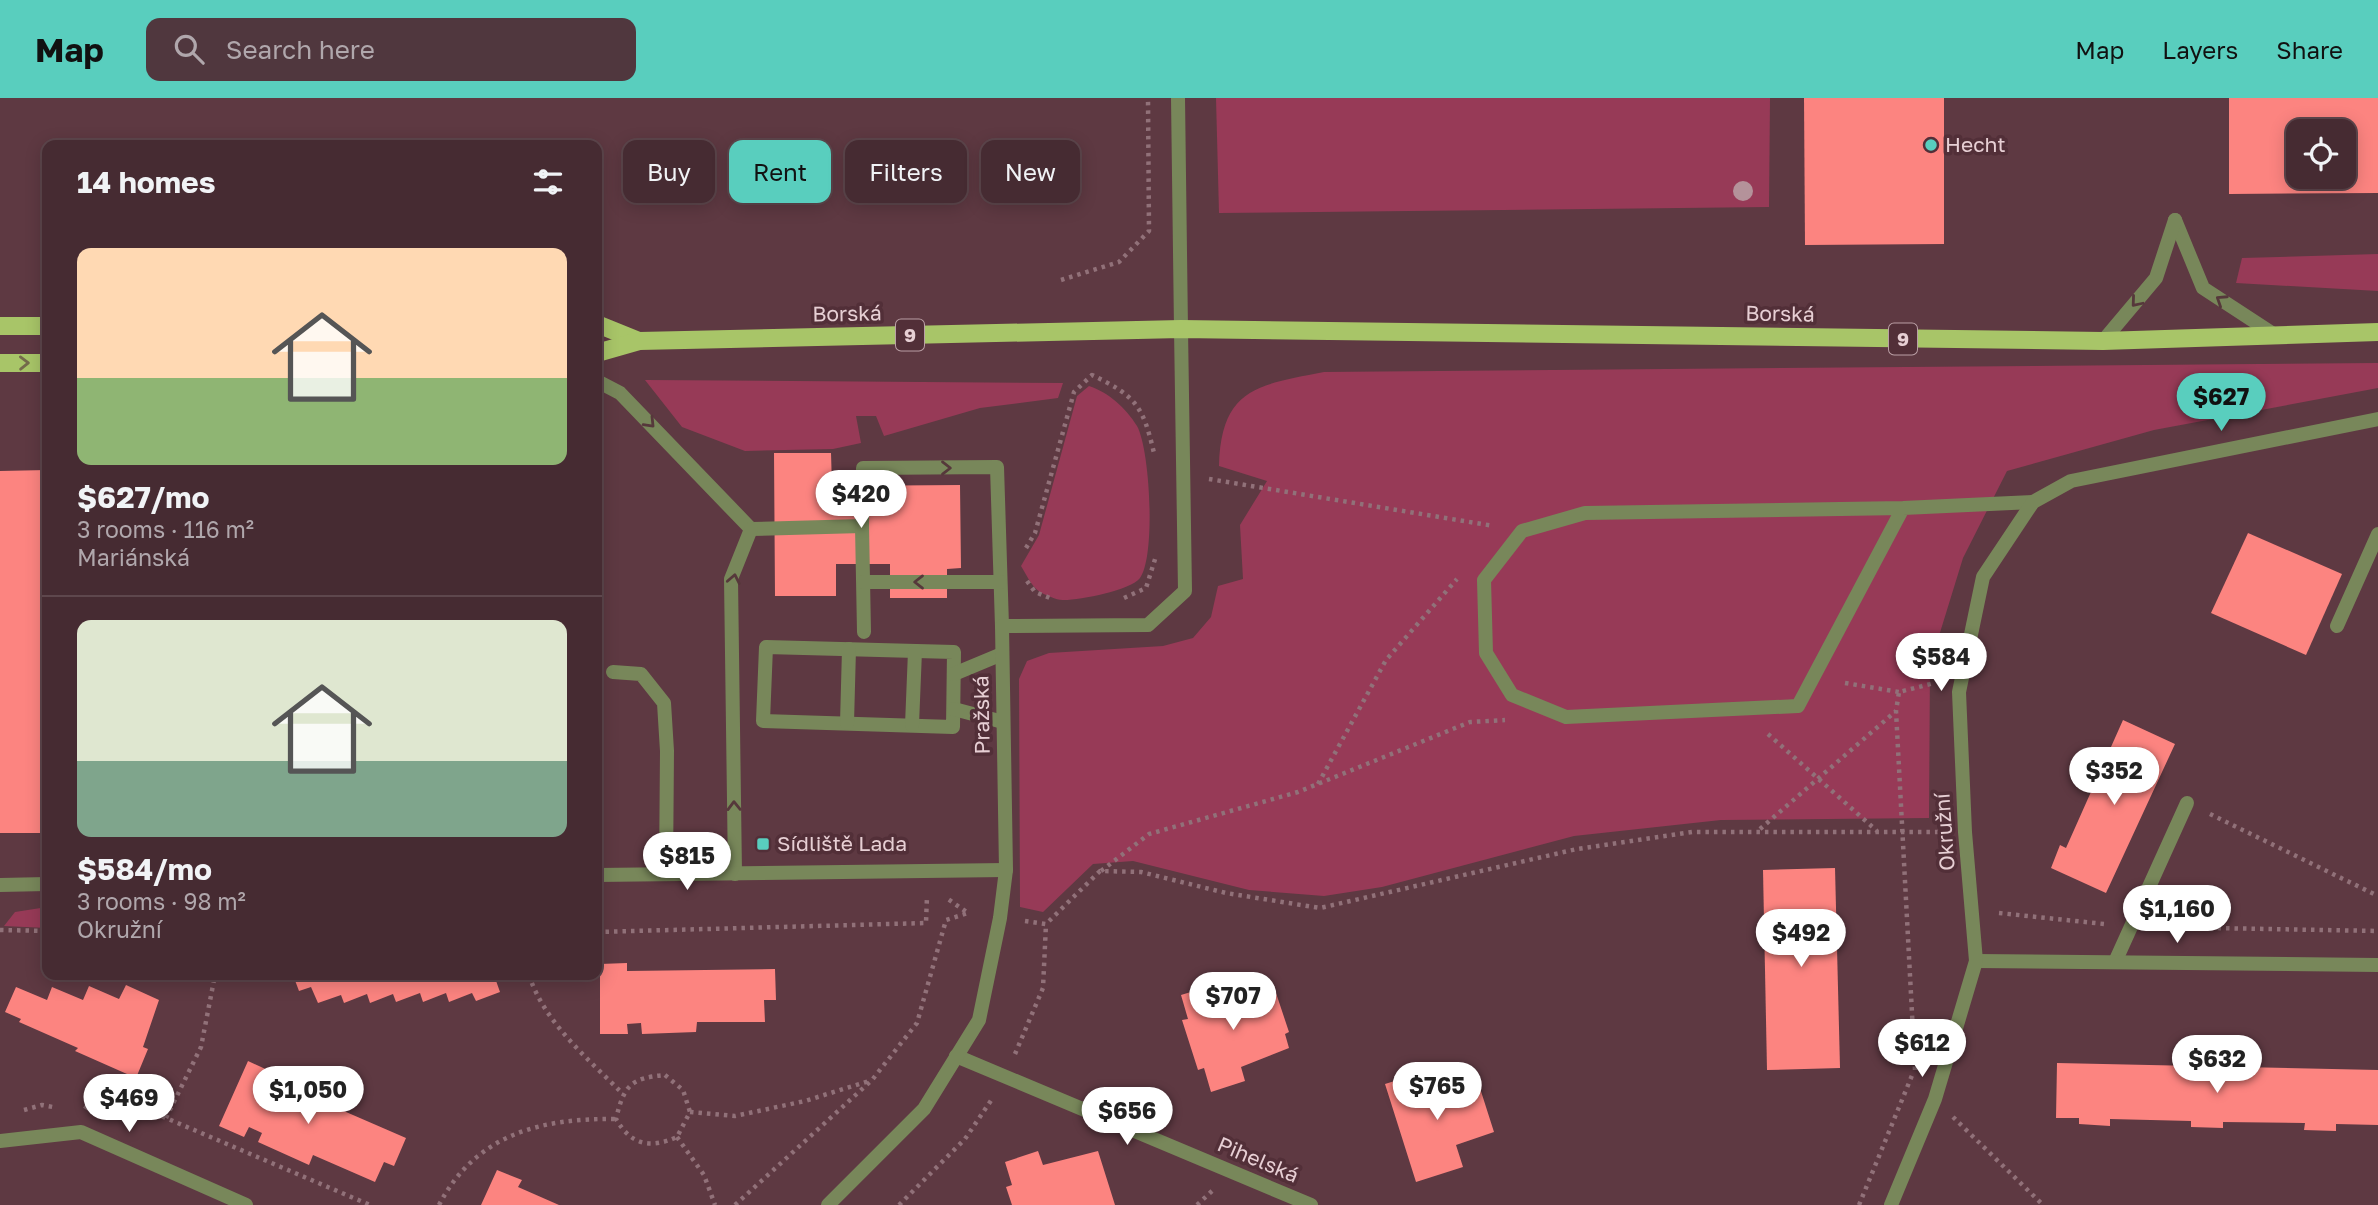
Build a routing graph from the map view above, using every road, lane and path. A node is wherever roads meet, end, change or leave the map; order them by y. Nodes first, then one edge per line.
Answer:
1 (1148, 98) edge
2 (1178, 98) edge
3 (1061, 280) dead end
4 (0, 326) edge
5 (42, 326) edge
6 (602, 326) edge
7 (1181, 329) junction
8 (2378, 332) edge
9 (2278, 337) junction
10 (639, 341) junction
11 (2103, 341) junction
12 (602, 352) edge
13 (0, 363) edge
14 (42, 363) edge
15 (602, 384) edge
16 (2378, 419) edge
17 (1155, 456) dead end
18 (1185, 475) junction
19 (2033, 502) junction
20 (1903, 508) junction
21 (862, 526) junction
22 (751, 529) junction
23 (1522, 531) junction
24 (2378, 534) edge
25 (1156, 546) dead end
26 (1016, 566) junction
27 (999, 575) junction
28 (1458, 578) dead end
29 (864, 582) junction
30 (1053, 599) dead end
31 (1111, 599) dead end
32 (1002, 626) junction
33 (2337, 626) dead end
34 (864, 632) dead end
35 (849, 649) junction
36 (915, 651) junction
37 (1002, 654) junction
38 (613, 672) dead end
39 (954, 674) junction
40 (1937, 682) dead end
41 (1845, 683) dead end
42 (1899, 692) junction
43 (954, 709) junction
44 (1896, 711) junction
45 (1511, 720) dead end
46 (1003, 722) junction
47 (847, 723) junction
48 (912, 725) junction
49 (1768, 734) dead end
50 (1818, 780) junction
51 (1318, 785) junction
52 (2187, 803) joint
53 (1760, 829) junction
54 (1877, 831) junction
55 (1905, 831) junction
56 (1965, 832) junction
57 (1006, 870) junction
58 (1100, 872) junction
59 (666, 874) junction
60 (735, 874) junction
61 (602, 875) edge
62 (42, 884) edge
63 (0, 885) edge
64 (2378, 896) edge
65 (1994, 902) dead end
66 (1000, 918) junction
67 (2131, 927) junction
68 (0, 930) edge
69 (42, 931) edge
70 (2378, 931) edge
71 (602, 932) edge
72 (1976, 961) junction
73 (2115, 962) junction
74 (2378, 965) edge
75 (214, 980) edge
76 (531, 980) edge
77 (957, 1056) junction
78 (1914, 1069) junction
79 (872, 1080) junction
80 (622, 1093) junction
81 (1935, 1098) junction
82 (56, 1107) dead end
83 (21, 1111) dead end
84 (83, 1112) dead end
85 (690, 1112) junction
86 (166, 1118) junction
87 (616, 1119) junction
88 (677, 1137) junction
89 (0, 1141) edge
90 (246, 1205) edge
91 (370, 1205) edge
92 (439, 1205) edge
93 (715, 1205) edge
94 (735, 1205) edge
95 (828, 1205) edge
96 (1311, 1205) edge
97 (1859, 1205) edge
98 (1891, 1205) edge
99 (2043, 1205) edge

1 - 3 path
2 - 7 street
4 - 5 main road
6 - 10 main road, Borská / 9
7 - 10 main road, Borská / 9
7 - 11 main road, Borská / 9
7 - 18 street
8 - 9 main road, Borská / 9
9 - 11 main road, Borská / 9
9 -> 11 street
10 - 12 main road, Borská / 9
13 -> 14 main road
15 -> 22 street
16 - 19 street, Okružní
17 - 26 path
18 - 23 path
18 - 32 street
19 - 20 street
19 - 56 street, Okružní
20 - 23 street
20 - 23 street
21 - 22 street
21 -> 27 street, Pražská
21 - 29 street
60 -> 22 street
24 - 33 street
25 - 31 path
26 - 27 path
26 - 30 path
27 -> 29 street
27 - 32 street, Pražská
28 - 51 path
29 - 34 street
32 - 37 street, Pražská
35 - 36 street
35 - 47 street
35 - 47 street
36 - 39 street
36 - 48 street
37 - 39 street
37 - 46 street, Pražská
38 - 59 street
39 - 43 street
40 - 42 path
41 - 42 path
42 - 44 path
43 - 46 street
43 - 48 street
44 - 50 path
44 - 55 path
45 - 51 path
46 - 57 street, Pražská
47 - 48 street
49 - 50 path
50 - 53 path
50 - 54 path
51 - 58 path
52 - 64 path
52 - 67 street
53 - 54 path
53 - 58 path
54 - 55 path
55 - 56 path
55 - 78 path
56 - 72 street, Okružní
57 - 60 street
57 - 66 street, Pražská
58 - 66 path
59 - 60 street
59 - 61 street
62 - 63 street
65 - 67 path
66 - 77 street, Pražská
67 - 70 path
67 - 73 street
68 - 69 path
71 - 79 path
72 - 73 street
72 - 81 street, Okružní
73 - 74 street
75 - 86 path
76 - 80 path
77 - 95 street, Pražská
77 - 96 street, Pihelská
78 - 81 path
78 - 97 path
79 - 85 path
79 - 94 path
80 - 85 path
80 - 87 path
81 - 98 street, Okružní
81 - 99 path
82 - 83 path
84 - 86 path
85 - 88 path
86 - 91 path
87 - 88 path
87 - 92 path
88 - 93 path
89 - 90 street

